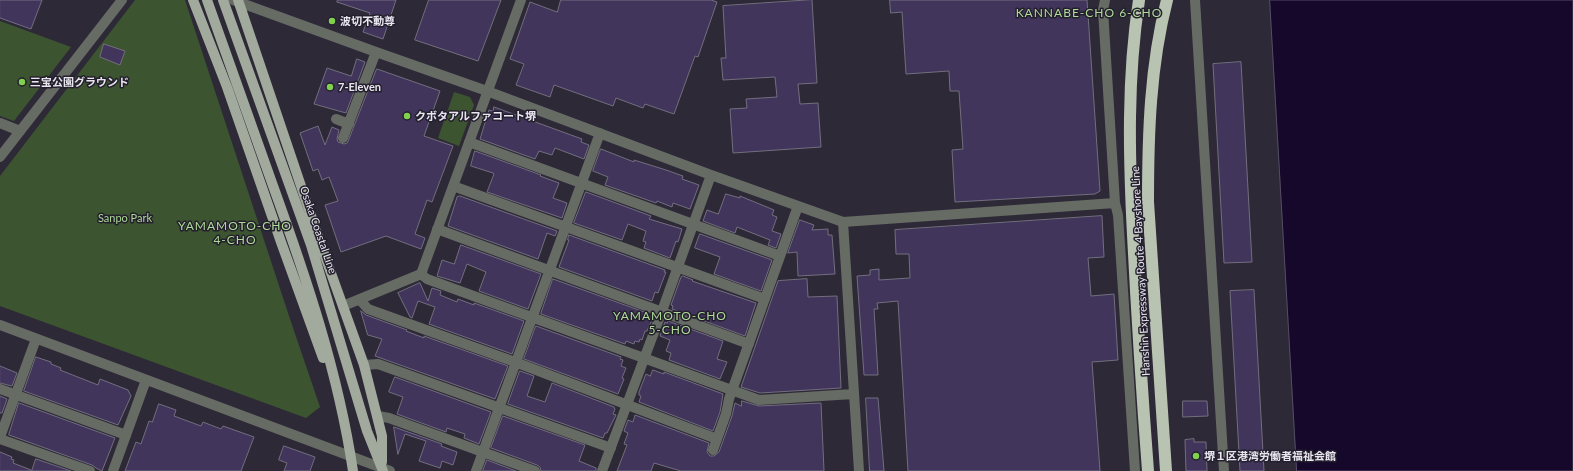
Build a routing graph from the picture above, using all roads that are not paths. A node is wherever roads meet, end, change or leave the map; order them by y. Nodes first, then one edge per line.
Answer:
1 (122, 0) edge
2 (193, 0) edge
3 (207, 0) edge
4 (223, 0) edge
5 (521, 0) edge
6 (1105, 0) edge
7 (1139, 0) edge
8 (1167, 0) edge
9 (1195, 0) edge
10 (236, 1) edge
11 (376, 52) junction
12 (488, 91) junction
13 (336, 119) dead end
14 (0, 123) edge
15 (349, 124) junction
16 (20, 131) junction
17 (600, 133) junction
18 (343, 138) dead end
19 (469, 142) junction
20 (0, 157) edge
21 (711, 174) junction
22 (581, 183) junction
23 (453, 186) junction
24 (1114, 203) junction
25 (798, 206) junction
26 (843, 222) junction
27 (694, 224) junction
28 (565, 227) junction
29 (437, 229) junction
30 (780, 256) junction
31 (678, 267) junction
32 (549, 270) junction
33 (421, 274) junction
34 (765, 299) junction
35 (360, 300) junction
36 (343, 306) junction
37 (662, 311) junction
38 (532, 316) junction
39 (0, 325) edge
40 (36, 338) junction
41 (749, 344) junction
42 (644, 358) junction
43 (515, 362) junction
44 (364, 365) junction
45 (146, 380) junction
46 (0, 389) edge
47 (732, 390) junction
48 (853, 394) junction
49 (16, 395) junction
50 (340, 400) junction
51 (627, 404) junction
52 (498, 407) junction
53 (378, 416) junction
54 (126, 435) junction
55 (0, 438) edge
56 (717, 439) junction
57 (611, 448) junction
58 (713, 450) dead end
59 (483, 452) junction
60 (351, 457) junction
61 (385, 470) edge
62 (90, 471) edge
63 (113, 471) edge
64 (353, 471) edge
65 (476, 471) edge
66 (535, 471) edge
67 (602, 471) edge
68 (859, 471) edge
69 (1134, 471) edge
70 (1148, 471) edge
71 (1166, 471) edge
72 (1224, 471) edge

1 - 16 street
2 - 50 main road
3 - 50 main road
4 - 61 main road, Osaka Coastal Line
5 - 12 street
6 - 24 street
7 - 70 highway, Hanshin Expressway Route 4 Bayshore Line
8 - 71 highway, Hanshin Expressway Route 4 Bayshore Line
9 - 72 street
10 - 11 street
10 - 36 main road
11 - 12 street
11 - 15 street
12 - 17 street
12 - 19 street
13 - 15 street
14 - 16 street
15 - 18 street
16 - 20 street
17 - 21 street
17 - 22 street
19 - 22 street
19 - 23 street
21 - 25 street
21 - 27 street
22 - 27 street
22 - 28 street
23 - 28 street
23 - 29 street
24 - 26 street
24 - 69 street
25 - 26 street
25 - 30 street
26 - 48 street
27 - 30 street
27 - 31 street
28 - 31 street
28 - 32 street
29 - 32 street
29 - 33 street
30 - 34 street
31 - 34 street
31 - 37 street
32 - 37 street
32 - 38 street
33 - 35 street
33 - 38 street
34 - 41 street
35 - 36 street
35 - 43 street
36 - 44 main road
37 - 41 street
37 - 42 street
38 - 42 street
38 - 43 street
39 - 40 street
40 - 45 street
40 - 49 street
41 - 47 street
42 - 47 street
42 - 51 street
43 - 51 street
43 - 52 street
44 - 52 street
44 - 53 main road
45 - 54 street
45 - 60 street
46 - 49 street
47 - 48 street
47 - 56 street
48 - 68 street
49 - 54 street
49 - 55 street
50 - 60 main road
51 - 56 street
51 - 57 street
52 - 57 street
52 - 59 street
53 - 59 street
53 - 61 main road
54 - 63 street
55 - 62 street
56 - 58 street
57 - 67 street
59 - 65 street
59 - 66 street
60 - 61 street
60 - 64 main road

